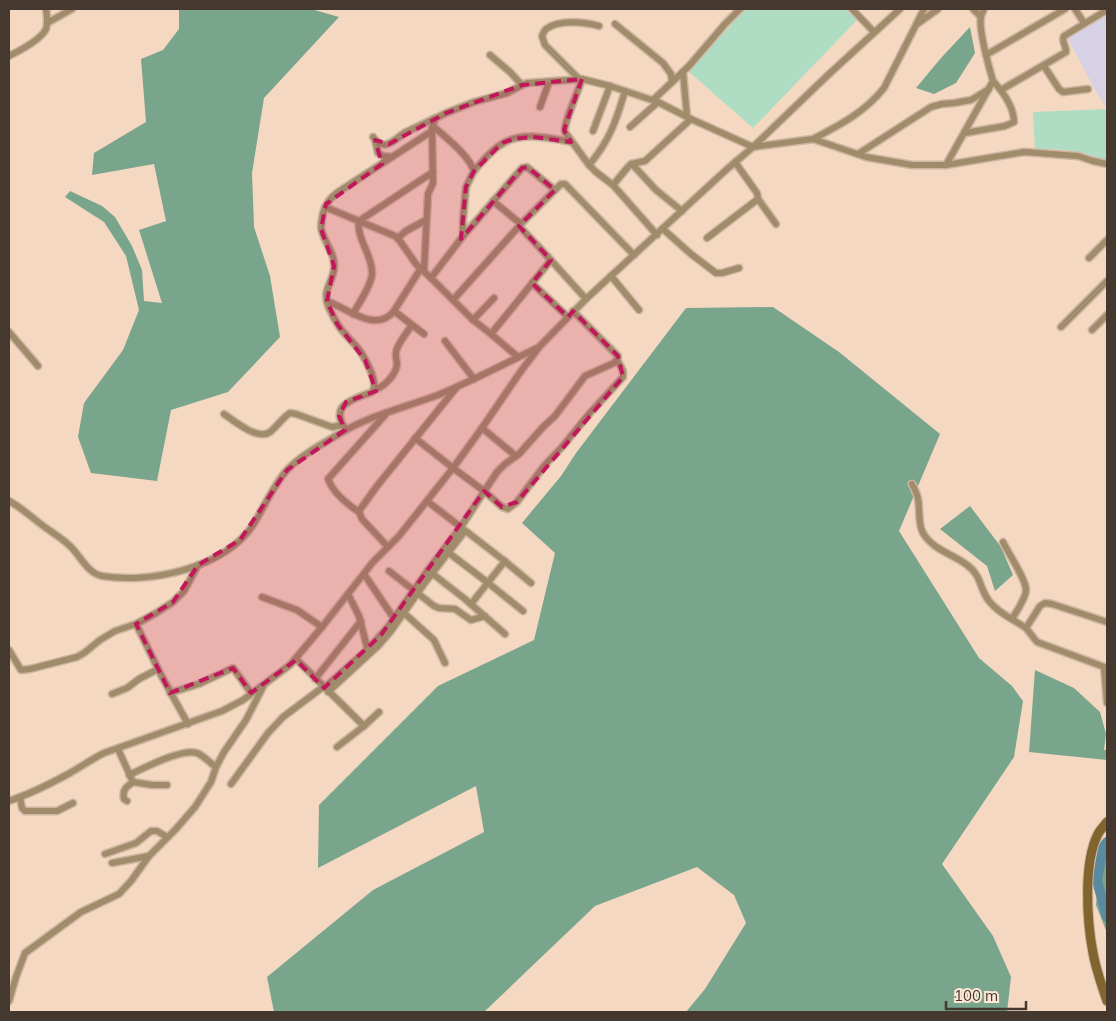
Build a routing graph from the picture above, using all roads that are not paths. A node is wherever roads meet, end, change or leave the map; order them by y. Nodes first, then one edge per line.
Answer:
1 (46, 9) edge
2 (72, 9) edge
3 (740, 9) edge
4 (852, 9) edge
5 (900, 9) edge
6 (924, 9) edge
7 (938, 9) edge
8 (973, 9) edge
9 (984, 9) edge
10 (1065, 9) edge
11 (1075, 9) edge
12 (1107, 10) edge
13 (980, 17) junction
14 (47, 23) junction
15 (615, 24) dead end
16 (1084, 24) junction
17 (600, 26) dead end
18 (915, 26) junction
19 (874, 32) junction
20 (490, 55) dead end
21 (986, 55) junction
22 (9, 56) edge
23 (1044, 66) junction
24 (683, 72) junction
25 (580, 79) junction
26 (993, 81) junction
27 (549, 82) junction
28 (672, 82) junction
29 (522, 84) junction
30 (610, 86) junction
31 (989, 89) junction
32 (1000, 90) junction
33 (1088, 90) dead end
34 (625, 92) junction
35 (656, 101) junction
36 (540, 106) dead end
37 (436, 118) junction
38 (689, 118) junction
39 (630, 127) dead end
40 (432, 128) junction
41 (593, 131) dead end
42 (965, 133) junction
43 (813, 139) junction
44 (571, 142) junction
45 (753, 147) junction
46 (858, 154) junction
47 (392, 157) junction
48 (735, 162) junction
49 (589, 164) junction
50 (632, 164) junction
51 (1107, 164) edge
52 (946, 165) junction
53 (474, 171) junction
54 (433, 172) junction
55 (613, 185) junction
56 (555, 190) junction
57 (758, 199) junction
58 (493, 201) junction
59 (325, 207) junction
60 (682, 211) junction
61 (426, 220) junction
62 (359, 221) junction
63 (776, 224) dead end
64 (520, 225) junction
65 (663, 228) junction
66 (657, 235) junction
67 (463, 236) junction
68 (398, 238) junction
69 (708, 238) dead end
70 (1107, 240) edge
71 (634, 255) junction
72 (1089, 258) dead end
73 (551, 260) junction
74 (738, 268) dead end
75 (422, 270) junction
76 (611, 276) junction
77 (431, 278) junction
78 (1107, 282) edge
79 (532, 283) junction
80 (494, 298) dead end
81 (586, 299) junction
82 (453, 300) junction
83 (327, 301) junction
84 (639, 310) dead end
85 (394, 311) junction
86 (573, 312) junction
87 (353, 314) junction
88 (1107, 314) edge
89 (568, 317) junction
90 (473, 320) junction
91 (412, 325) junction
92 (1061, 327) dead end
93 (1092, 330) dead end
94 (9, 332) edge
95 (424, 334) dead end
96 (491, 334) junction
97 (445, 341) dead end
98 (540, 346) junction
99 (515, 359) junction
100 (617, 359) junction
101 (38, 366) dead end
102 (524, 367) junction
103 (474, 379) junction
104 (458, 387) junction
105 (374, 390) junction
106 (224, 414) dead end
107 (386, 414) junction
108 (376, 418) junction
109 (374, 427) junction
110 (344, 428) junction
111 (482, 428) junction
112 (415, 438) junction
113 (516, 456) junction
114 (453, 468) junction
115 (912, 484) dead end
116 (484, 491) junction
117 (9, 501) edge
118 (427, 501) junction
119 (359, 512) junction
120 (463, 529) junction
121 (1002, 542) dead end
122 (388, 547) junction
123 (446, 551) junction
124 (505, 561) junction
125 (198, 565) junction
126 (389, 571) dead end
127 (430, 572) junction
128 (364, 574) junction
129 (487, 582) junction
130 (531, 583) dead end
131 (415, 592) junction
132 (348, 594) junction
133 (262, 597) dead end
134 (471, 604) junction
135 (522, 611) dead end
136 (404, 613) junction
137 (485, 616) junction
138 (1012, 619) junction
139 (361, 621) junction
140 (396, 621) junction
141 (1107, 622) edge
142 (136, 624) junction
143 (322, 627) junction
144 (1026, 628) junction
145 (505, 634) dead end
146 (9, 650) edge
147 (368, 652) junction
148 (296, 659) junction
149 (445, 663) dead end
150 (1106, 668) edge
151 (158, 669) junction
152 (315, 679) junction
153 (264, 685) junction
154 (325, 689) junction
155 (170, 693) junction
156 (251, 693) junction
157 (112, 694) dead end
158 (1107, 704) edge
159 (379, 712) dead end
160 (188, 724) junction
161 (364, 726) junction
162 (337, 747) dead end
163 (118, 749) junction
164 (216, 767) junction
165 (129, 774) junction
166 (133, 782) junction
167 (232, 784) dead end
168 (167, 785) dead end
169 (20, 797) junction
170 (9, 801) edge
171 (127, 801) dead end
172 (73, 803) dead end
173 (1107, 822) edge
174 (167, 837) junction
175 (105, 854) dead end
176 (149, 856) junction
177 (112, 863) dead end
178 (9, 1001) edge
179 (1107, 1002) edge

1 - 14 street
2 - 14 street
3 - 24 street
4 - 19 street
5 - 19 street
6 - 18 street
7 - 18 street
8 - 13 street
9 - 13 street
10 - 21 street
11 - 16 street
12 - 16 street
13 - 21 street
14 - 22 street
15 - 28 street
16 - 23 street
17 - 25 street
18 - 43 street
19 - 45 street
20 - 29 street
21 - 26 street
23 - 32 street
23 - 33 street
24 - 28 street
24 - 38 street
25 - 27 street
25 - 30 street
25 - 44 street
26 - 31 street
26 - 32 street
27 - 29 street
27 - 36 street
28 - 35 street
29 - 37 street
30 - 34 street
30 - 41 street
31 - 42 street
31 - 46 street
32 - 42 street
34 - 35 street
34 - 49 street
35 - 38 street
35 - 39 street
37 - 40 street
37 - 47 street
38 - 45 street
38 - 50 street
40 - 47 street
40 - 53 street
40 - 54 street
42 - 52 street
43 - 45 street
43 - 46 street
44 - 49 street
44 - 53 street
45 - 48 street
46 - 52 street
47 - 59 street
48 - 57 street
48 - 60 street
49 - 55 street
50 - 55 street
50 - 60 street
51 - 52 street
53 - 67 street
54 - 61 street
54 - 62 street
55 - 66 street
56 - 58 street
56 - 64 street
56 - 71 street
57 - 63 street
57 - 69 street
58 - 64 street
58 - 67 street
59 - 62 street
59 - 83 street
60 - 65 street
61 - 68 street
61 - 75 street
62 - 68 street
62 - 87 street
64 - 73 street
64 - 82 street
65 - 66 street
65 - 74 street
66 - 71 street
67 - 77 street
68 - 75 street
70 - 72 street
71 - 76 street
73 - 79 street
73 - 81 street
75 - 77 street
75 - 85 street
76 - 81 street
76 - 84 street
77 - 82 street
78 - 92 street
79 - 89 street
79 - 96 street
80 - 90 street
81 - 86 street
82 - 90 street
83 - 87 street
83 - 105 street
85 - 87 street
85 - 91 street
86 - 89 street
86 - 100 street
88 - 93 street
89 - 98 street
90 - 96 street
91 - 95 street
91 - 105 street
94 - 101 street
96 - 99 street
97 - 103 street
98 - 99 street
98 - 102 street
99 - 102 street
99 - 103 street
100 - 113 street
100 - 116 street
102 - 111 street
103 - 104 street
104 - 107 street
104 - 112 street
105 - 110 street
106 - 110 street
107 - 108 street
107 - 109 street
108 - 109 street
108 - 110 street
109 - 119 street
110 - 125 street
111 - 113 street
111 - 114 street
112 - 114 street
112 - 119 street
113 - 116 street
114 - 116 street
114 - 118 street
115 - 138 street
116 - 120 street
117 - 125 street
118 - 120 street
118 - 122 street
119 - 122 street
120 - 123 street
120 - 124 street
121 - 138 street
122 - 128 street
123 - 127 street
123 - 129 street
124 - 129 street
124 - 130 street
125 - 142 street
126 - 131 street
127 - 131 street
127 - 134 street
128 - 132 street
128 - 140 street
129 - 134 street
129 - 135 street
131 - 136 street
131 - 137 street
131 - 140 street
132 - 139 street
132 - 143 street
133 - 143 street
134 - 137 street
136 - 140 street
136 - 149 street
137 - 145 street
138 - 144 street
139 - 147 street
139 - 152 street
140 - 147 street
141 - 144 street
142 - 146 street
142 - 151 street
143 - 148 street
144 - 150 street
147 - 154 street
148 - 152 street
148 - 153 street
150 - 158 street
151 - 155 street
151 - 157 street
152 - 154 street
153 - 156 street
153 - 164 street
154 - 161 street
154 - 167 street
155 - 156 street
155 - 160 street
156 - 160 street
159 - 161 street
160 - 163 street
161 - 162 street
163 - 165 street
163 - 169 street
164 - 165 street
164 - 174 street
165 - 166 street
166 - 168 street
166 - 171 street
169 - 170 street
169 - 172 street
173 - 179 main road
174 - 175 street
174 - 176 street
176 - 177 street
176 - 178 street

